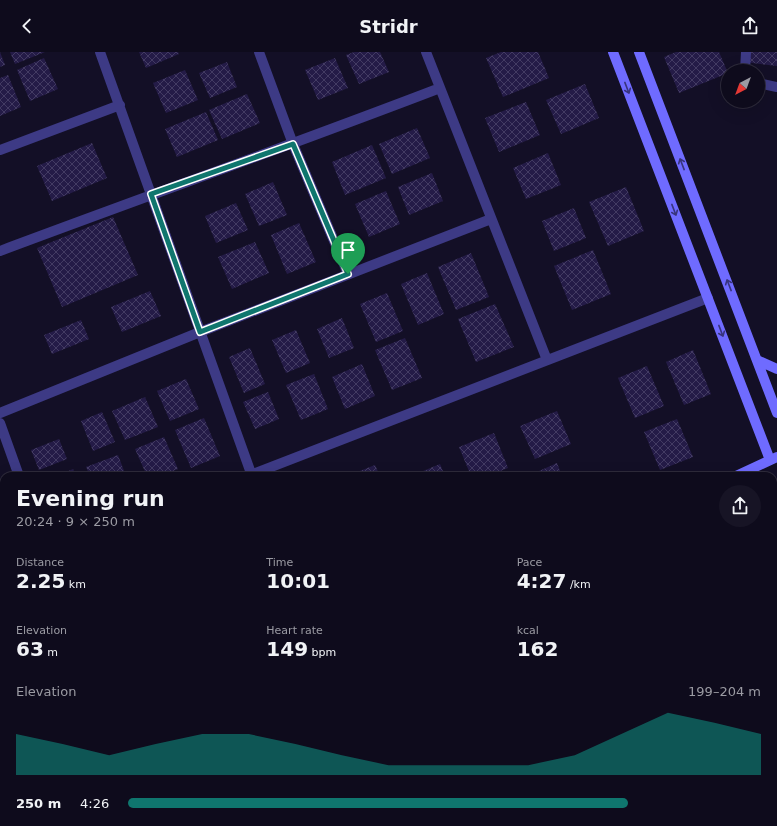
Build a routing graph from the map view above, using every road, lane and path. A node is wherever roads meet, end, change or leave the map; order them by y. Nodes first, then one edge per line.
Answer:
1 (100, 52) edge
2 (259, 52) edge
3 (426, 52) edge
4 (613, 52) edge
5 (639, 52) edge
6 (746, 52) edge
7 (745, 64) edge
8 (765, 84) edge
9 (777, 87) edge
10 (440, 88) junction
11 (120, 105) junction
12 (293, 144) junction
13 (0, 150) edge
14 (151, 194) junction
15 (492, 219) junction
16 (0, 250) edge
17 (348, 274) junction
18 (708, 298) junction
19 (200, 332) junction
20 (547, 360) junction
21 (757, 360) junction
22 (777, 369) edge
23 (0, 413) edge
24 (777, 413) edge
25 (0, 424) edge
26 (774, 459) edge
27 (18, 472) edge
28 (249, 472) edge
29 (260, 472) edge
30 (745, 472) edge

1 - 11 street
2 - 12 street
3 - 10 street
4 -> 18 street
21 -> 5 street
6 - 7 street
8 - 9 street
10 - 12 street
10 - 15 street
11 - 13 street
11 - 14 street
12 - 14 street
12 - 17 street
14 - 16 street
14 - 19 street
15 - 17 street
15 - 20 street
17 - 19 street
18 - 20 street
18 -> 26 street
19 - 23 street
19 - 28 street
20 - 29 street
21 - 22 street
21 - 24 street
25 - 27 street
26 - 30 street

